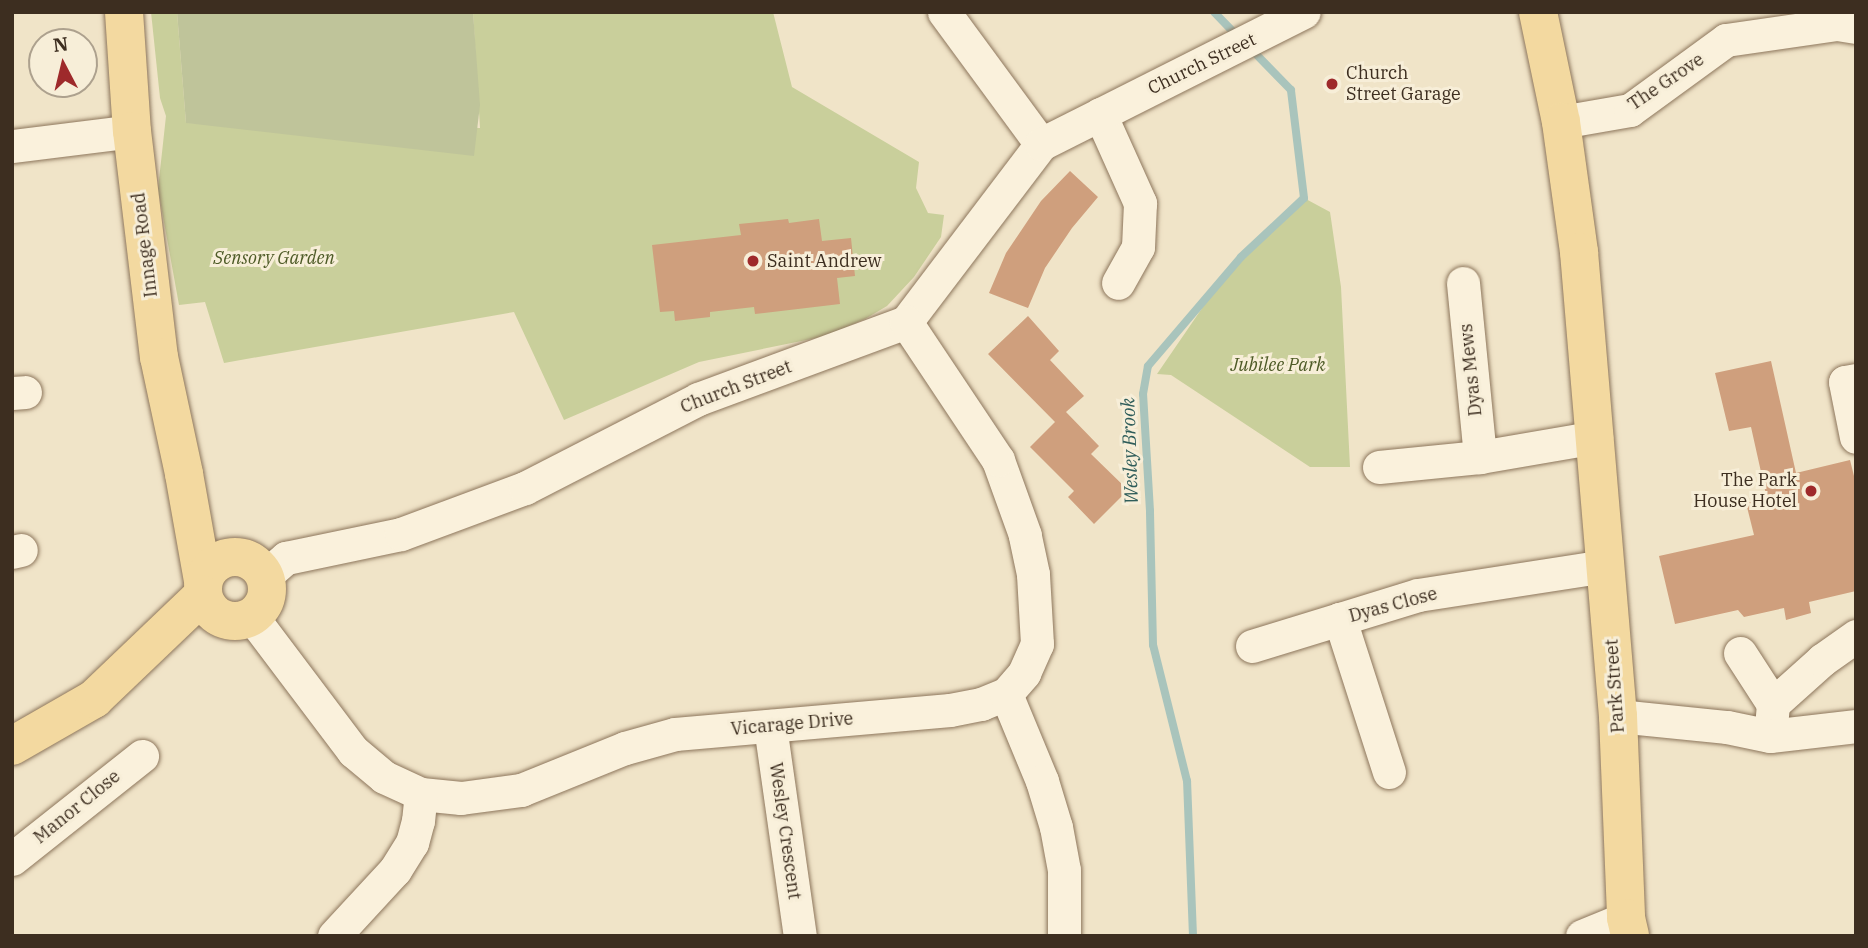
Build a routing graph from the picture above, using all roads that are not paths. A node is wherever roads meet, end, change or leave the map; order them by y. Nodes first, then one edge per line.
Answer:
1 (124, 12) edge
2 (944, 12) edge
3 (1304, 12) edge
4 (1538, 12) edge
5 (1723, 26) edge
6 (1856, 27) edge
7 (1100, 114) junction
8 (1561, 122) junction
9 (132, 131) junction
10 (1041, 144) junction
11 (12, 146) edge
12 (1118, 283) dead end
13 (1462, 283) dead end
14 (906, 322) junction
15 (1856, 380) edge
16 (1596, 437) junction
17 (1856, 437) edge
18 (1480, 457) junction
19 (1379, 467) dead end
20 (184, 474) junction
21 (233, 556) junction
22 (1606, 566) junction
23 (265, 576) junction
24 (203, 588) junction
25 (252, 617) junction
26 (1340, 619) junction
27 (1856, 636) edge
28 (1252, 646) dead end
29 (1740, 653) dead end
30 (1006, 694) junction
31 (1618, 716) junction
32 (1772, 720) junction
33 (770, 726) junction
34 (1856, 726) edge
35 (12, 746) edge
36 (142, 756) dead end
37 (1388, 772) dead end
38 (421, 794) junction
39 (12, 859) edge
40 (1628, 927) edge
41 (342, 933) edge
42 (800, 936) edge
43 (1063, 936) edge
44 (1582, 936) edge

1 - 9 main road, Innage Road
2 - 10 street
3 - 7 street, Church Street
4 - 8 main road, Park Street
5 - 6 street, The Grove
5 - 8 street, The Grove
7 - 10 street, Church Street
7 - 12 street
8 - 16 main road, Park Street
9 - 11 street
9 - 20 main road, Innage Road
10 - 14 street, Church Street
13 - 18 street, Dyas Mews
14 - 23 street, Church Street
14 - 30 street
15 - 17 street
16 - 18 street
16 - 22 main road, Park Street
18 - 19 street
20 - 21 main road
20 - 24 main road, Innage Road
21 - 23 main road
21 - 24 main road
22 - 26 street, Dyas Close
22 - 31 main road, Park Street
23 - 25 main road
24 - 25 main road
24 - 35 main road
25 - 38 street, Vicarage Drive
26 - 28 street
26 - 37 street, Dyas Close
27 - 32 street
29 - 32 street
30 - 33 street, Vicarage Drive
30 - 43 street
31 - 32 street
31 - 40 main road, Park Street
32 - 34 street
33 - 38 street, Vicarage Drive
33 - 42 street, Wesley Crescent
36 - 39 street, Manor Close
38 - 41 street
40 - 44 street

